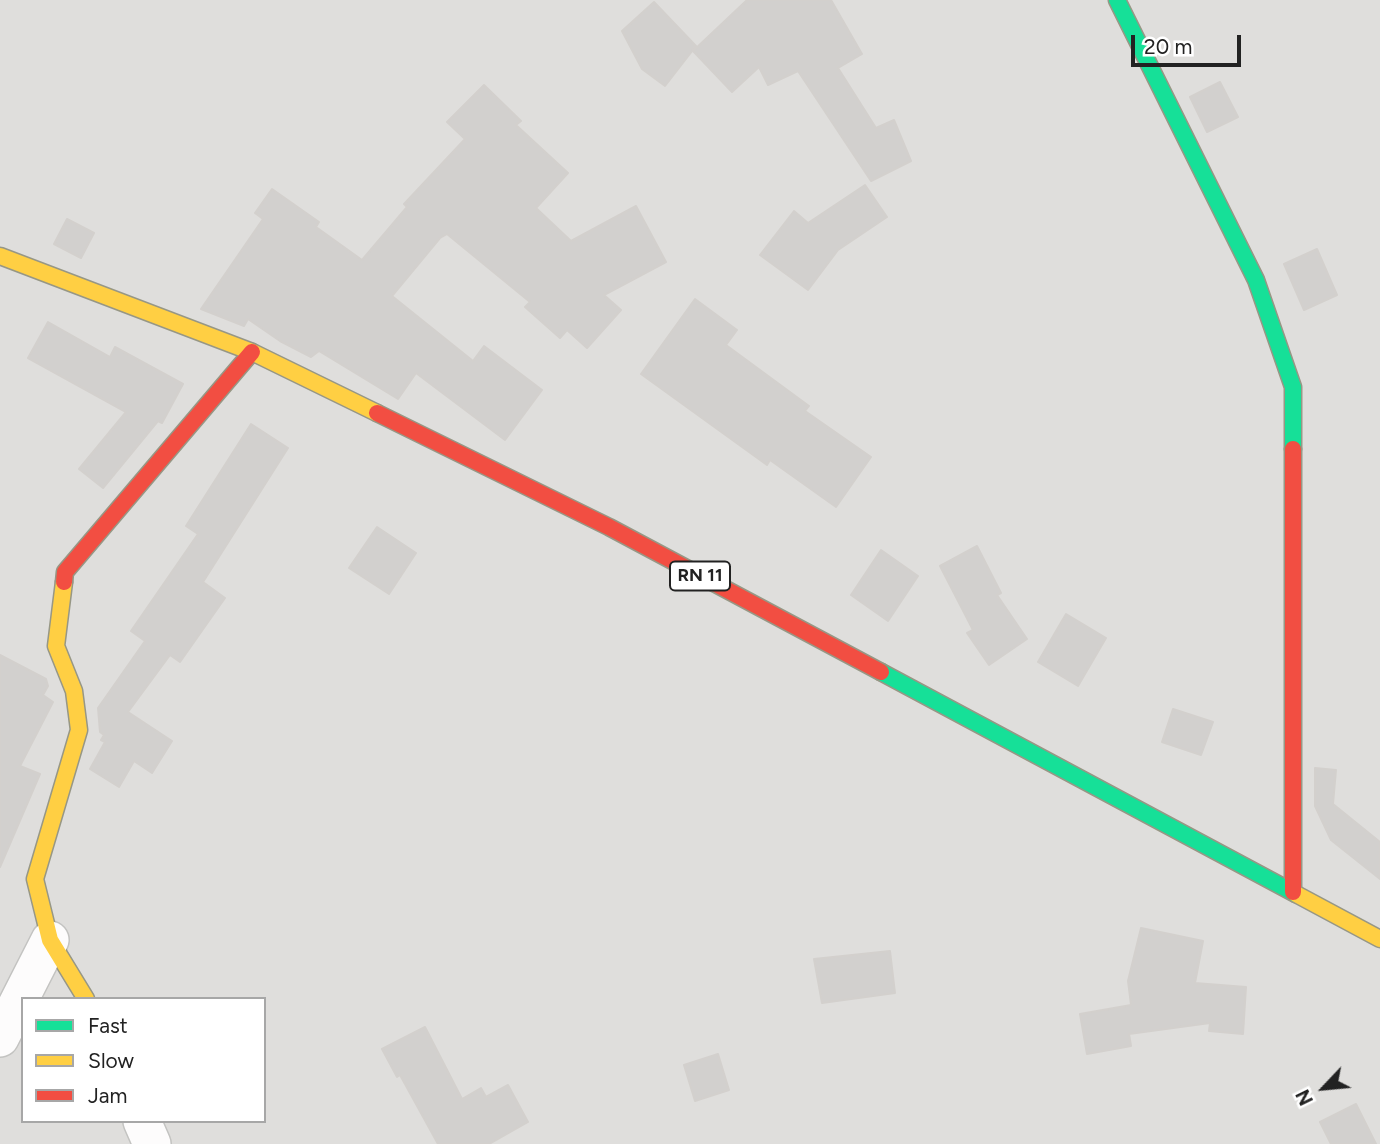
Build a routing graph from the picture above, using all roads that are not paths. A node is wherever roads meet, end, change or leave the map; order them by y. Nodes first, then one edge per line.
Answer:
1 (1117, 0) edge
2 (0, 256) edge
3 (252, 352) junction
4 (1293, 892) junction
5 (1380, 939) edge
6 (50, 940) junction
7 (85, 997) edge
8 (0, 1038) edge
9 (143, 1123) edge
10 (152, 1144) edge

1 - 4 street
2 - 3 street, RN 11
3 - 4 street, RN 11
3 - 6 street
4 - 5 street, RN 11
6 - 7 street
6 - 8 street
9 - 10 street

